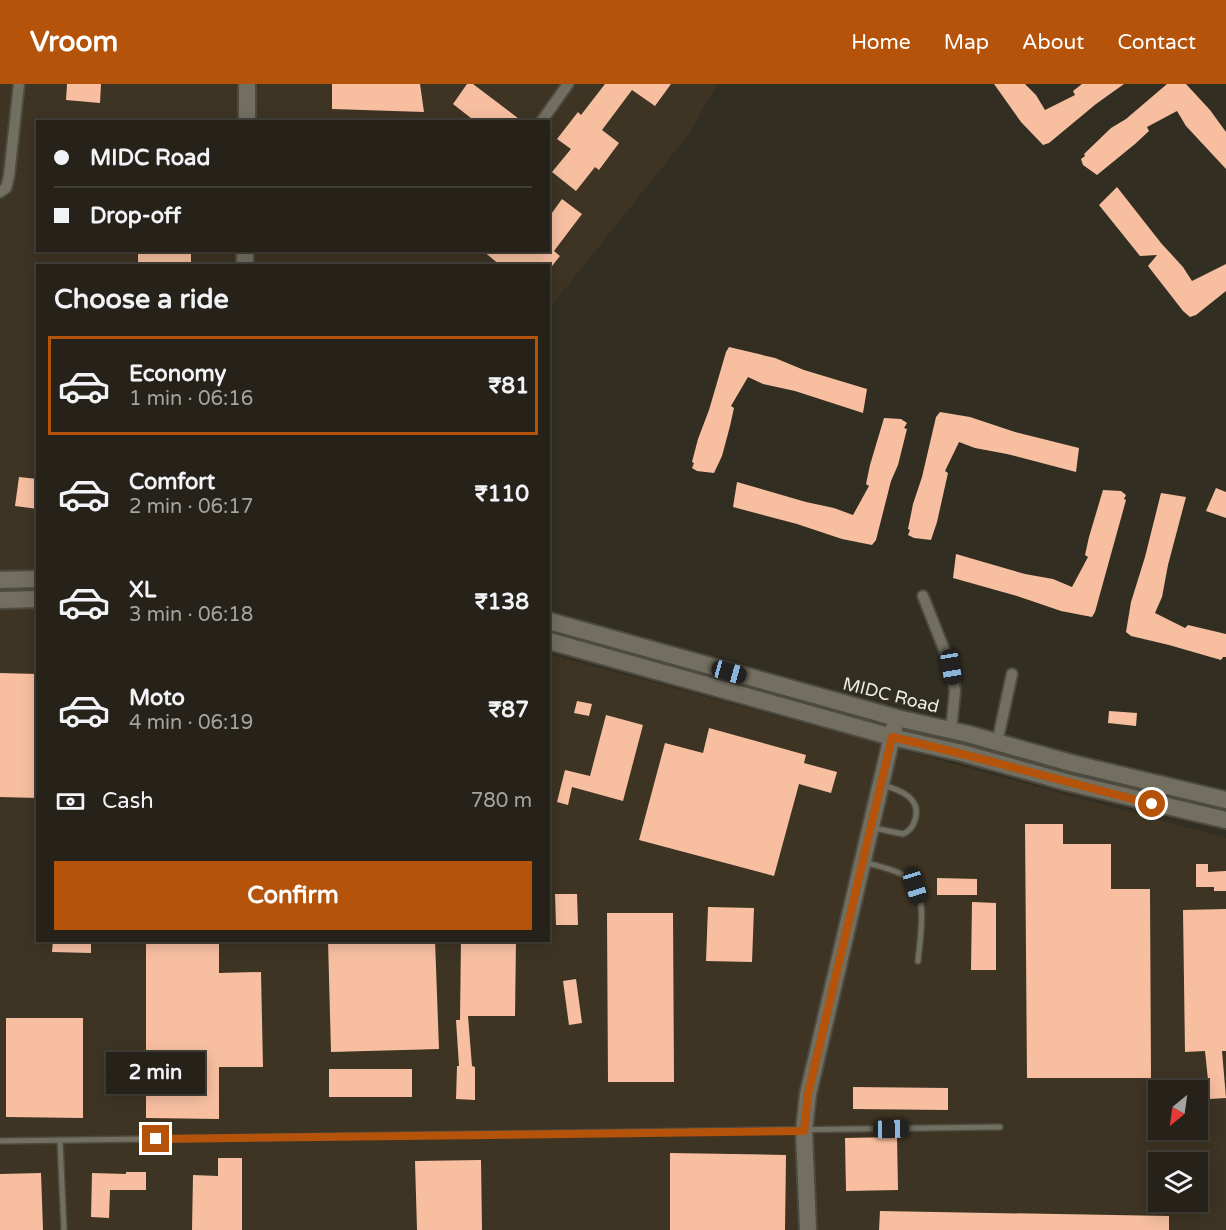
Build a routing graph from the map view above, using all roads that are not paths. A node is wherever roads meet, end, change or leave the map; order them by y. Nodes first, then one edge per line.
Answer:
1 (19, 84) edge
2 (247, 84) edge
3 (568, 84) edge
4 (247, 120) edge
5 (542, 120) edge
6 (0, 192) edge
7 (36, 579) edge
8 (0, 580) edge
9 (923, 596) dead end
10 (36, 599) edge
11 (0, 600) edge
12 (550, 621) edge
13 (550, 641) edge
14 (1012, 674) dead end
15 (897, 718) junction
16 (951, 730) junction
17 (892, 737) junction
18 (997, 743) junction
19 (882, 784) junction
20 (1226, 800) edge
21 (1226, 820) edge
22 (871, 827) junction
23 (863, 862) junction
24 (918, 961) dead end
25 (1000, 1127) dead end
26 (804, 1131) junction
27 (0, 1141) edge
28 (60, 1141) junction
29 (63, 1230) edge
30 (808, 1230) edge

1 - 6 street
2 - 4 main road
3 - 5 street
7 - 8 main road
9 - 16 street
10 - 11 main road
12 - 15 main road, MIDC Road
13 - 17 main road
14 - 18 street
15 - 16 main road, MIDC Road
15 - 17 main road
16 - 18 main road, MIDC Road
17 - 19 main road
17 - 21 main road
18 - 20 main road, MIDC Road
19 - 22 main road
19 - 22 lane
22 - 23 main road
23 - 24 lane
23 - 26 main road
25 - 26 lane
26 - 28 lane
26 - 30 main road
27 - 28 lane
28 - 29 lane

